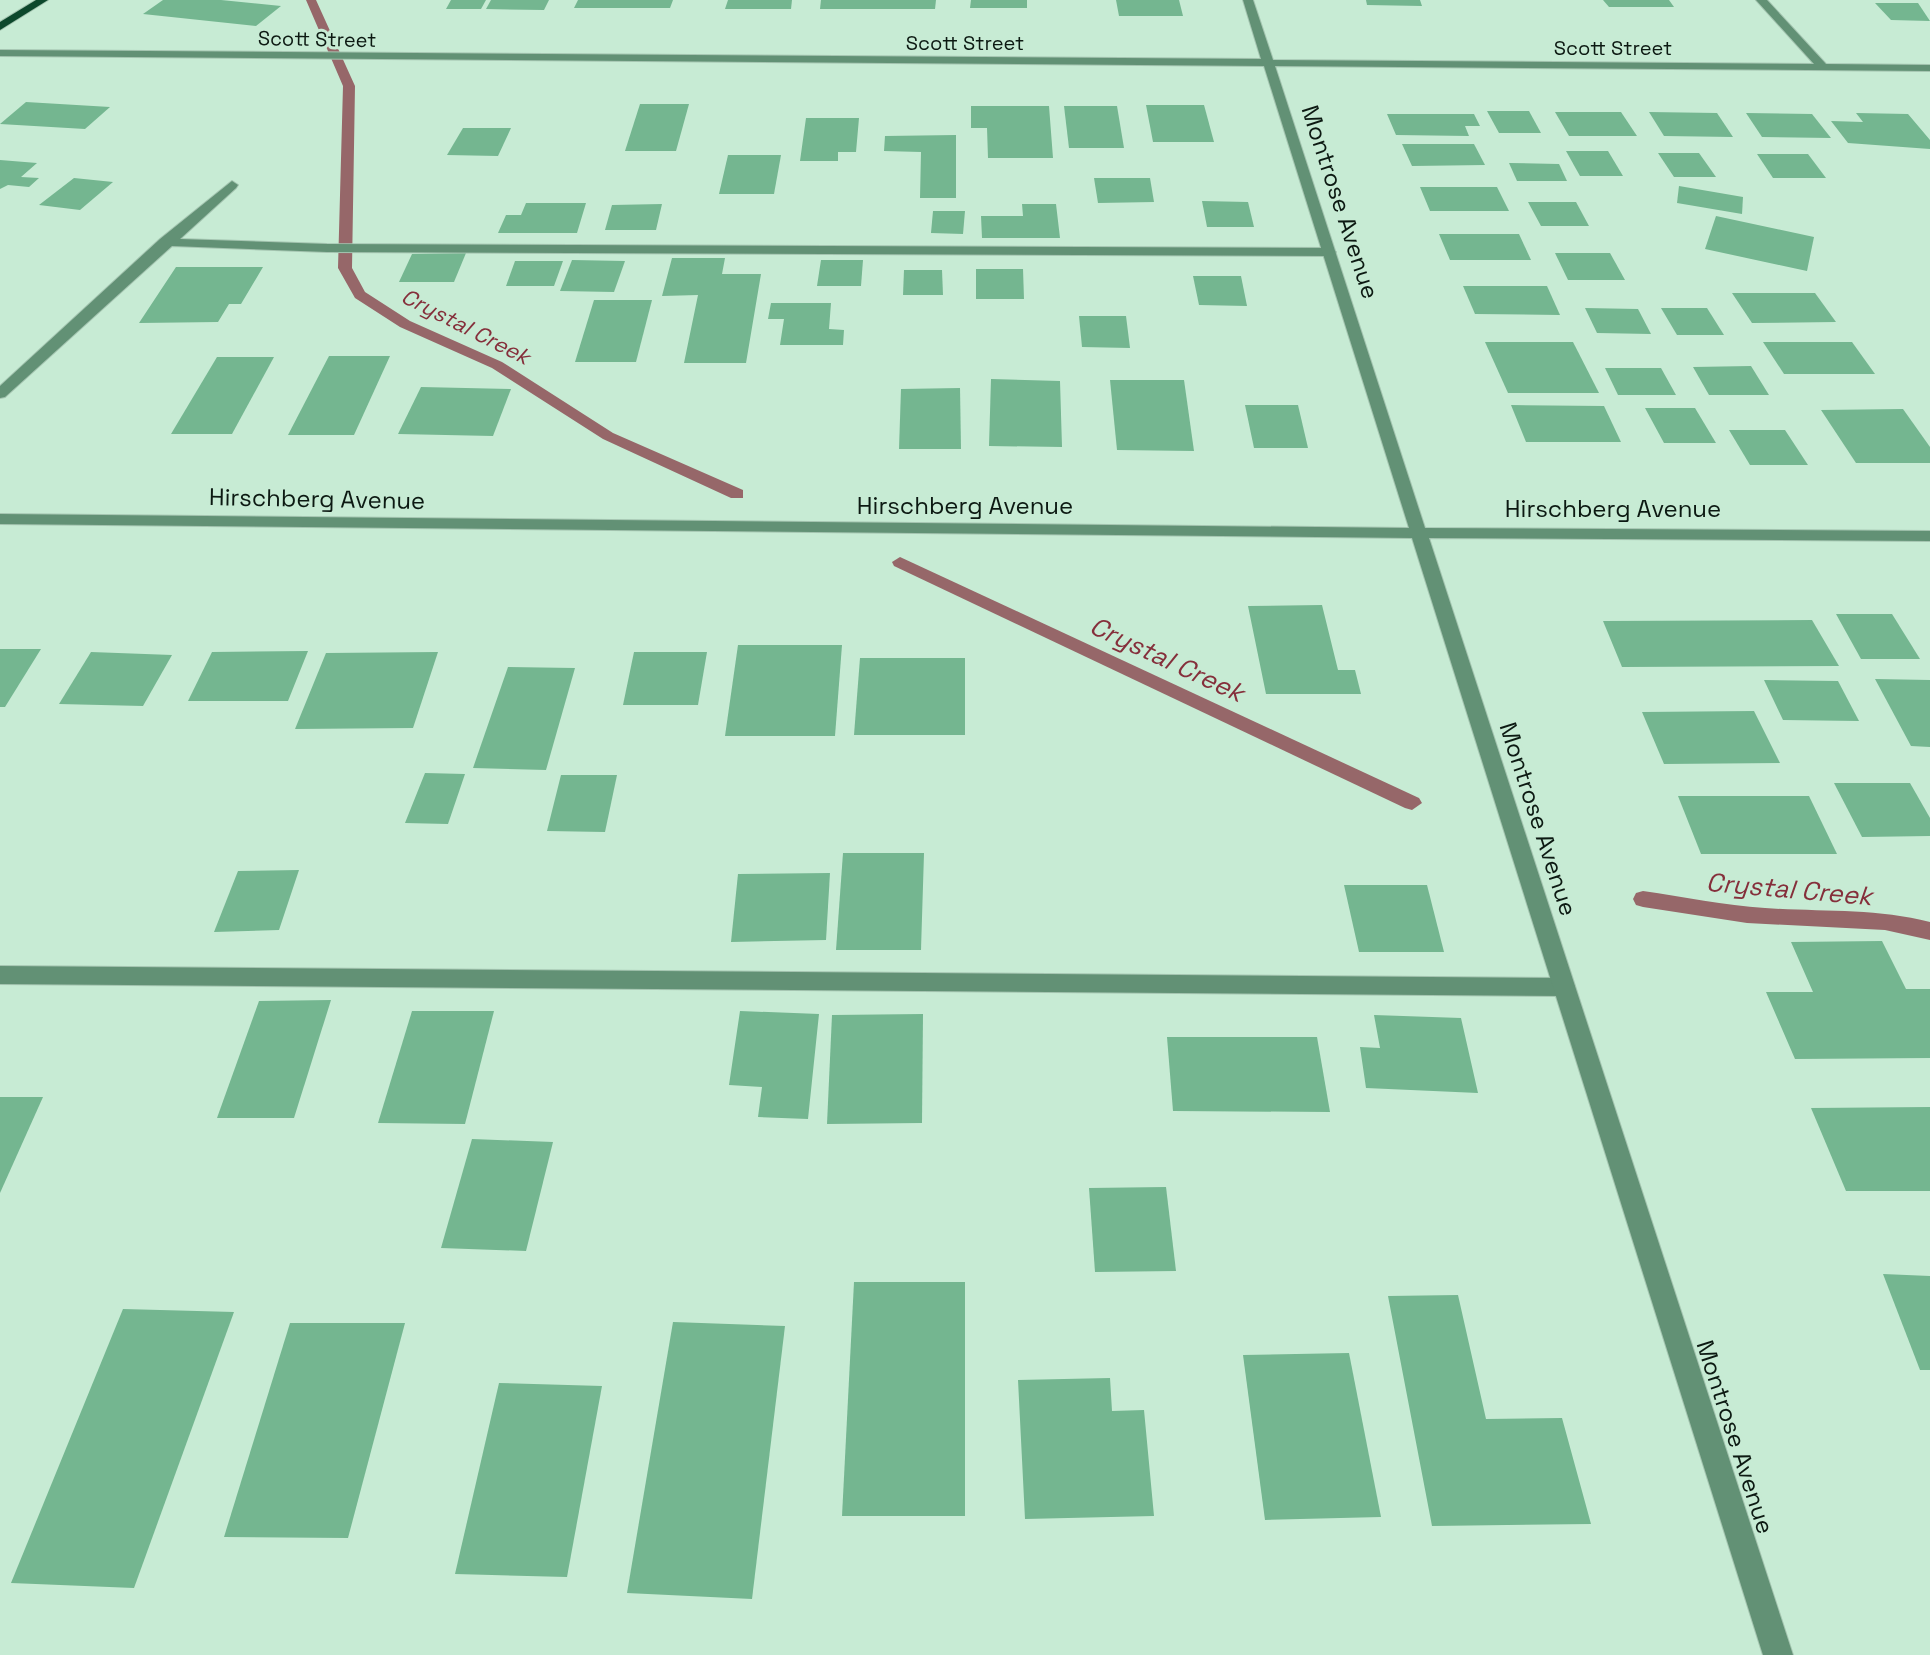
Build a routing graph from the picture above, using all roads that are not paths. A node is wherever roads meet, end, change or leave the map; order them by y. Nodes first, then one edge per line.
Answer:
1 (43, 0) edge
2 (1248, 0) edge
3 (1761, 0) edge
4 (0, 27) edge
5 (0, 53) edge
6 (1268, 63) junction
7 (1823, 67) junction
8 (1930, 68) edge
9 (232, 185) dead end
10 (165, 242) junction
11 (1329, 252) junction
12 (0, 394) edge
13 (0, 519) edge
14 (1418, 531) junction
15 (1930, 536) edge
16 (0, 975) edge
17 (1564, 987) junction
18 (1778, 1655) edge

1 - 4 main road
2 - 6 street, Montrose Avenue
3 - 7 street
5 - 6 street, Scott Street
6 - 7 street, Scott Street
6 - 11 street, Montrose Avenue
7 - 8 street, Scott Street
9 - 10 street
10 - 11 street
10 - 12 street
11 - 14 street, Montrose Avenue
13 - 14 street, Hirschberg Avenue
14 - 15 street, Hirschberg Avenue
14 - 17 street, Montrose Avenue
16 - 17 street
17 - 18 street, Montrose Avenue

